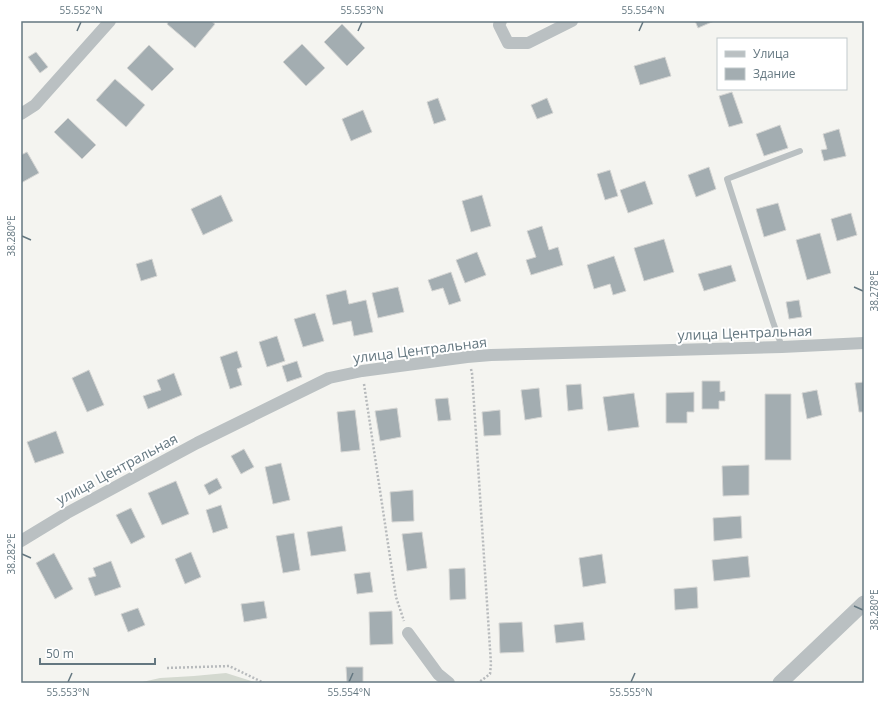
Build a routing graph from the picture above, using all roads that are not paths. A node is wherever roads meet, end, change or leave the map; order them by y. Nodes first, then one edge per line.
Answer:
1 (110, 21) edge
2 (501, 21) edge
3 (572, 21) edge
4 (21, 114) edge
5 (800, 151) dead end
6 (864, 343) edge
7 (782, 347) junction
8 (21, 541) edge
9 (864, 603) edge
10 (408, 633) road end
11 (448, 683) edge
12 (780, 683) edge

1 - 4 street
2 - 3 street
5 - 7 lane
6 - 7 street, улица Центральная
7 - 8 street, улица Центральная
9 - 12 street
10 - 11 street

